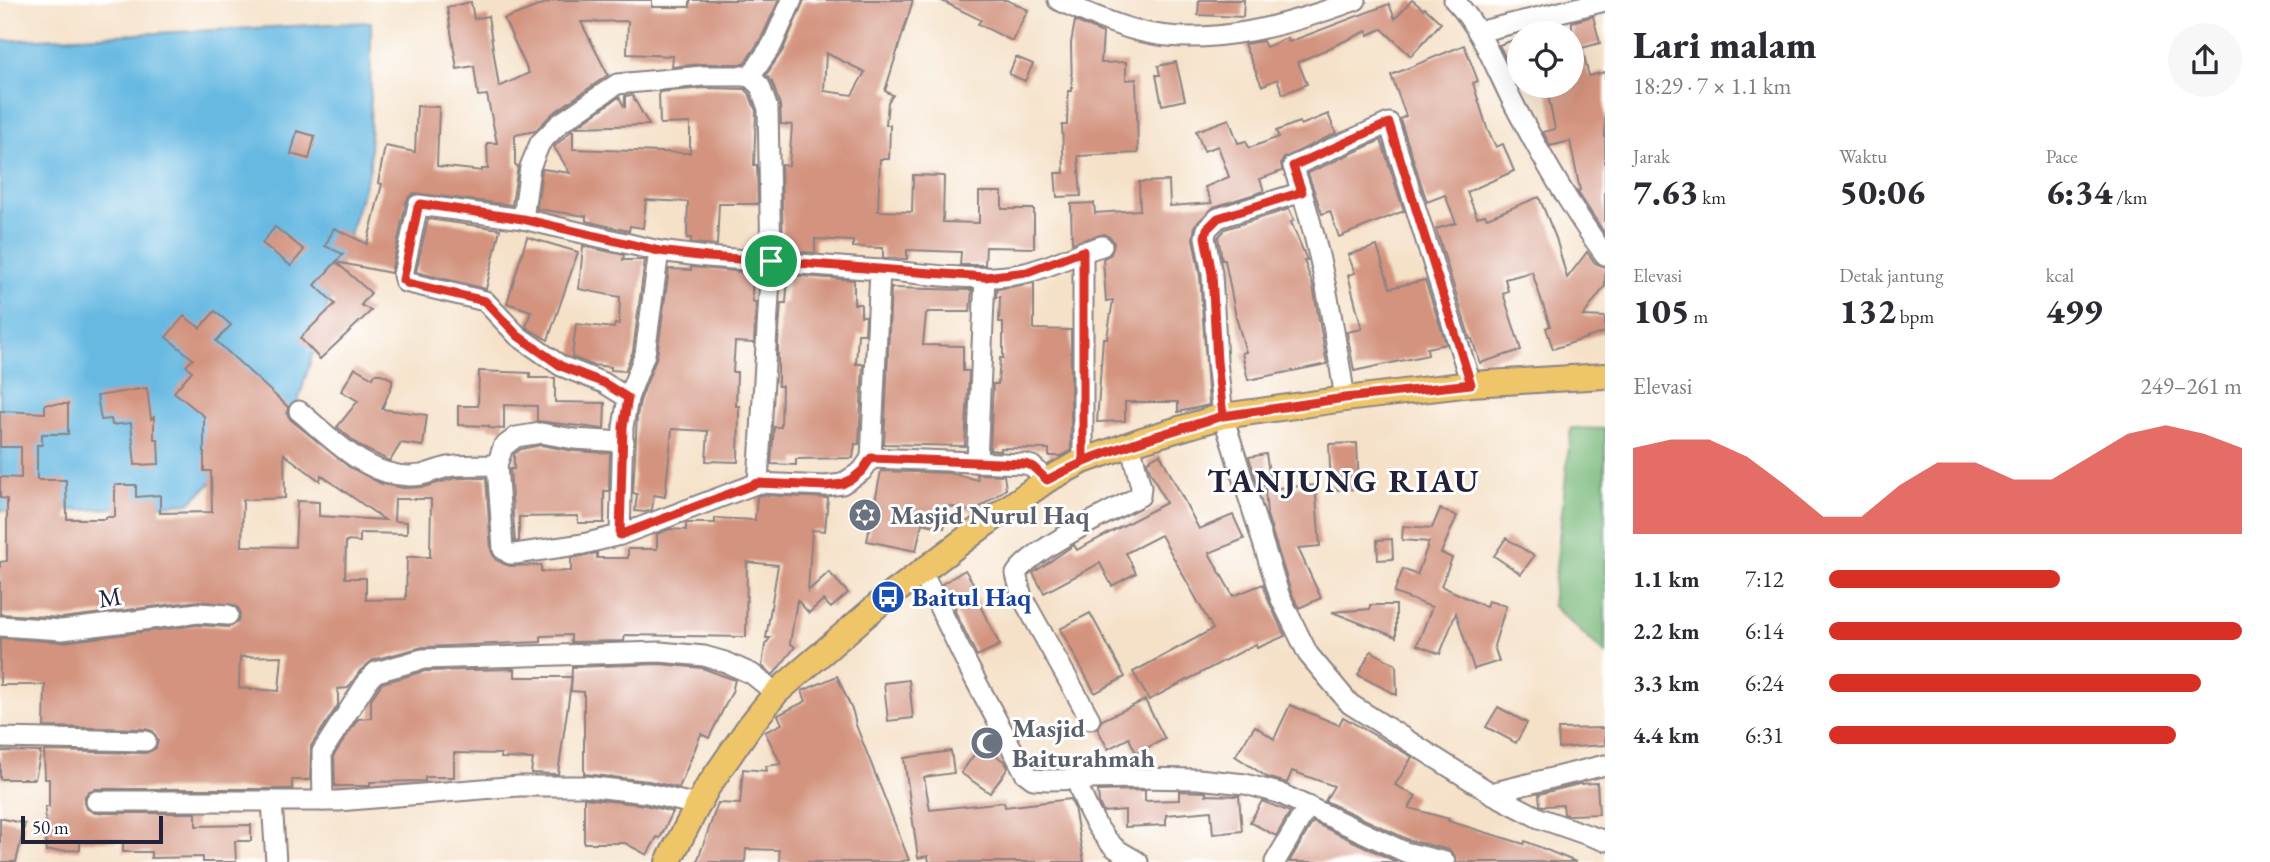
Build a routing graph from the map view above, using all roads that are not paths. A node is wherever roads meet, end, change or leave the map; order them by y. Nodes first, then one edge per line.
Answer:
1 (792, 0) edge
2 (1058, 0) edge
3 (1356, 0) edge
4 (1454, 0) edge
5 (1605, 1) edge
6 (1478, 32) junction
7 (750, 77) junction
8 (1302, 192) junction
9 (523, 219) junction
10 (659, 251) junction
11 (1605, 255) edge
12 (771, 261) junction
13 (880, 270) junction
14 (985, 277) junction
15 (1605, 376) edge
16 (1471, 384) junction
17 (628, 398) junction
18 (1345, 398) junction
19 (299, 411) dead end
20 (1223, 416) junction
21 (624, 442) junction
22 (1130, 444) junction
23 (871, 458) junction
24 (1083, 461) junction
25 (977, 462) junction
26 (497, 465) junction
27 (1047, 480) junction
28 (758, 483) junction
29 (620, 535) junction
30 (922, 572) junction
31 (228, 615) dead end
32 (0, 626) edge
33 (776, 693) junction
34 (1090, 719) dead end
35 (0, 738) edge
36 (146, 741) dead end
37 (1605, 765) edge
38 (1076, 779) junction
39 (1491, 793) junction
40 (96, 801) dead end
41 (272, 801) junction
42 (323, 801) junction
43 (697, 805) junction
44 (1308, 806) junction
45 (1605, 841) edge
46 (276, 862) edge
47 (668, 862) edge
48 (1138, 862) edge
49 (1275, 862) edge
50 (1446, 862) edge

1 - 7 street
2 - 3 street
4 - 6 street
5 - 6 street
6 - 11 street
7 - 9 street
7 - 12 street
8 - 16 street
8 - 18 street
8 - 20 street
9 - 10 street
9 - 17 street
10 - 12 street
10 - 17 street
12 - 13 street
12 - 28 street
13 - 14 street
13 - 23 street
14 - 24 street
14 - 25 street
15 - 16 main road
16 - 18 main road
17 - 21 street
18 - 20 main road
19 - 26 street
20 - 22 main road
20 - 39 street
21 - 26 street
21 - 29 street
22 - 24 main road
22 - 34 street
23 - 25 street
23 - 28 street
24 - 27 main road
25 - 27 street
26 - 29 street
27 - 30 main road
28 - 29 street
30 - 33 main road
30 - 38 street
31 - 32 street, M
33 - 42 street
33 - 43 main road
35 - 36 street
37 - 39 street
38 - 44 street
38 - 48 street
39 - 45 street
40 - 41 street
41 - 42 street
41 - 46 street
42 - 43 street
43 - 47 main road
44 - 49 street
44 - 50 street

